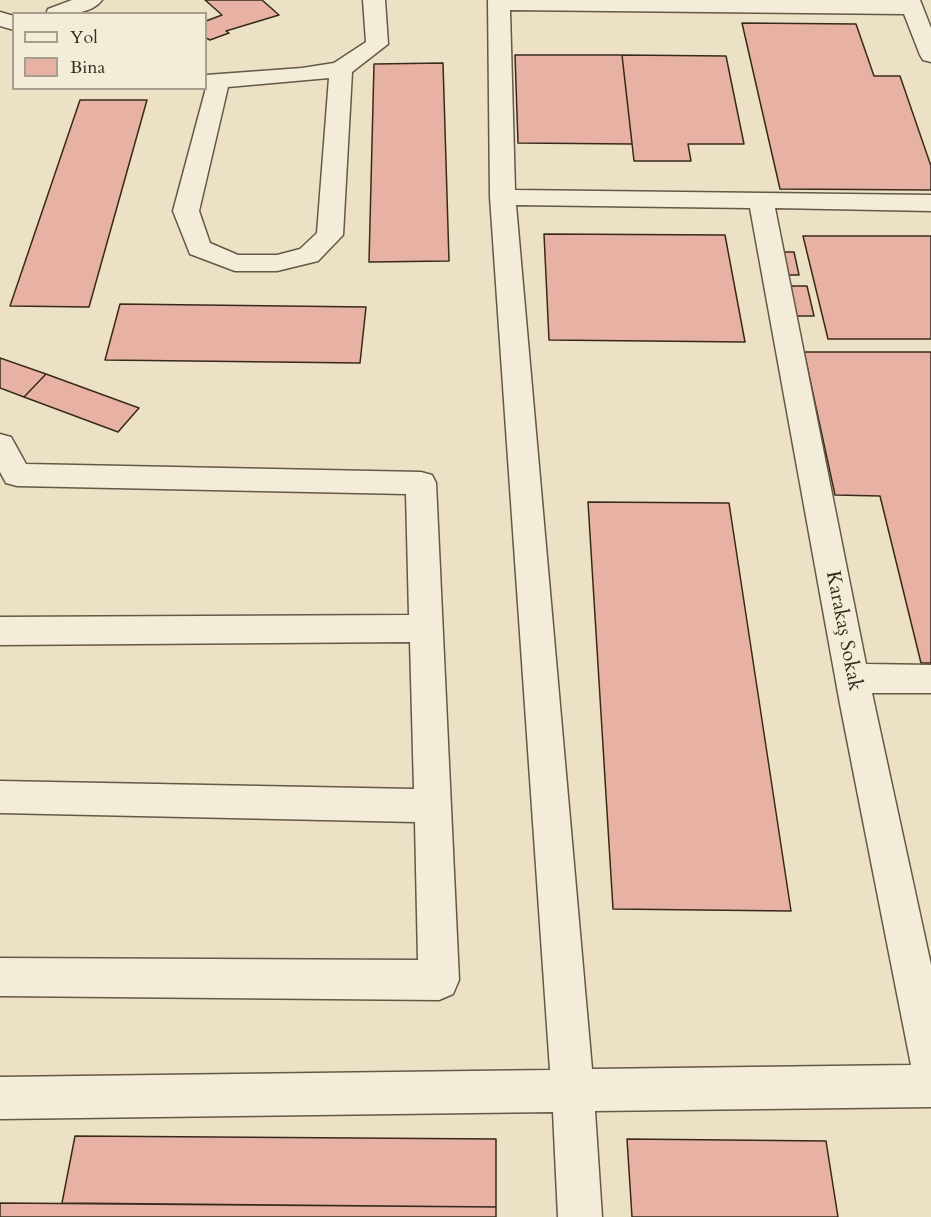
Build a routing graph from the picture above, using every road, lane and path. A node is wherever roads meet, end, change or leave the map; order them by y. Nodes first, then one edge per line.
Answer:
1 (91, 0) edge
2 (374, 0) edge
3 (499, 1) edge
4 (911, 4) edge
5 (61, 12) edge
6 (931, 55) edge
7 (341, 69) junction
8 (212, 82) edge
9 (503, 197) junction
10 (761, 200) junction
11 (931, 203) edge
12 (0, 446) edge
13 (9, 475) edge
14 (426, 628) junction
15 (0, 631) edge
16 (852, 678) junction
17 (931, 679) edge
18 (0, 797) edge
19 (433, 806) junction
20 (0, 977) edge
21 (931, 1062) edge
22 (931, 1086) edge
23 (573, 1092) junction
24 (0, 1098) edge
25 (580, 1217) edge

1 - 5 street
2 - 7 street
3 - 4 street
3 - 9 street
4 - 6 street
7 - 8 street
7 - 8 street
9 - 10 street
9 - 23 street
10 - 11 street
10 - 16 street, Karakaş Sokak
12 - 13 street
13 - 14 street
14 - 15 street
14 - 19 street
16 - 17 street
16 - 21 street, Karakaş Sokak
18 - 19 street
19 - 20 street
22 - 23 street
23 - 24 street
23 - 25 street

